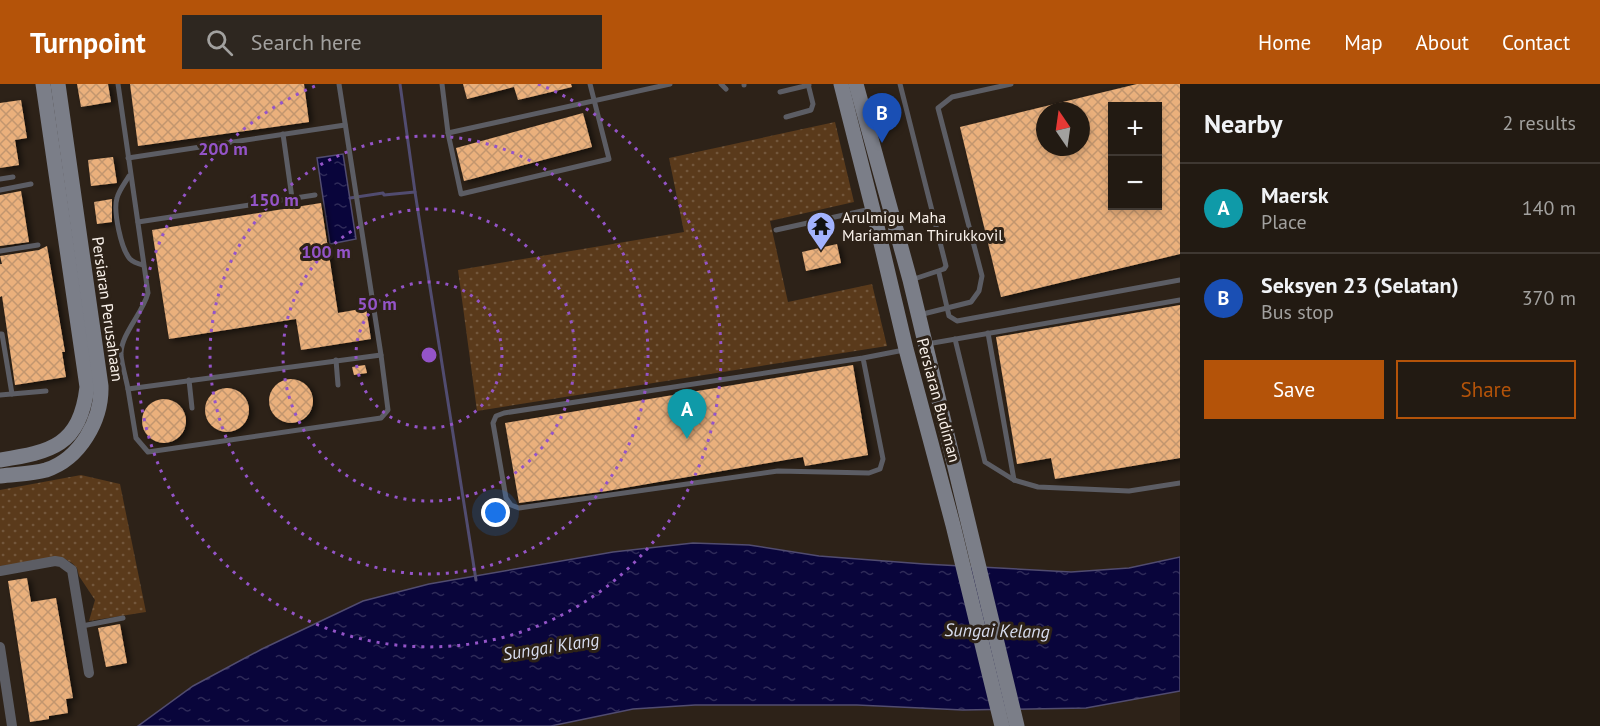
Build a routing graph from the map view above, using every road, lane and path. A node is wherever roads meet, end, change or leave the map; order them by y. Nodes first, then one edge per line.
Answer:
1 (44, 84) edge
2 (58, 84) edge
3 (118, 84) edge
4 (339, 84) edge
5 (442, 84) edge
6 (590, 84) edge
7 (666, 84) edge
8 (841, 84) edge
9 (856, 84) edge
10 (900, 84) edge
11 (1011, 84) edge
12 (809, 85) edge
13 (780, 92) dead end
14 (595, 101) junction
15 (786, 117) dead end
16 (345, 124) junction
17 (448, 133) junction
18 (282, 134) junction
19 (128, 158) junction
20 (129, 176) junction
21 (13, 177) dead end
22 (0, 179) edge
23 (31, 184) dead end
24 (0, 189) edge
25 (315, 195) dead end
26 (292, 198) junction
27 (873, 209) junction
28 (138, 222) junction
29 (776, 230) dead end
30 (38, 244) dead end
31 (0, 251) edge
32 (143, 266) junction
33 (939, 273) junction
34 (910, 280) junction
35 (1180, 280) edge
36 (1180, 300) edge
37 (946, 308) junction
38 (919, 315) junction
39 (988, 333) junction
40 (0, 334) edge
41 (955, 339) junction
42 (926, 344) junction
43 (906, 349) junction
44 (381, 355) junction
45 (863, 358) junction
46 (336, 360) junction
47 (189, 380) junction
48 (338, 385) dead end
49 (128, 389) junction
50 (46, 391) dead end
51 (12, 394) junction
52 (0, 395) edge
53 (192, 408) dead end
54 (0, 460) edge
55 (0, 476) edge
56 (1014, 480) junction
57 (1180, 483) edge
58 (960, 525) junction
59 (0, 571) edge
60 (123, 618) dead end
61 (82, 626) junction
62 (0, 647) edge
63 (89, 674) dead end
64 (12, 726) edge
65 (1002, 726) edge
66 (1017, 726) edge

1 - 54 main road, Persiaran Perusahaan
2 - 55 main road, Persiaran Perusahaan
3 - 19 lane
4 - 16 lane
5 - 17 lane
6 - 14 lane
7 - 14 lane
8 - 27 main road, Persiaran Budiman
9 - 34 main road, Persiaran Budiman
10 - 33 lane
11 - 37 lane
12 - 13 lane
12 - 15 lane
14 - 17 lane
14 - 17 lane
16 - 18 lane
16 - 44 lane
18 - 19 lane
18 - 26 lane
19 - 20 lane
20 - 28 lane
20 - 32 lane
21 - 22 lane
23 - 24 lane
25 - 26 lane
26 - 28 lane
27 - 29 lane
27 - 43 main road, Persiaran Budiman
28 - 32 lane
30 - 31 lane
32 - 49 lane
33 - 34 lane
33 - 37 lane
34 - 38 main road, Persiaran Budiman
35 - 37 lane
36 - 39 lane
37 - 38 lane
38 - 42 main road, Persiaran Budiman
39 - 41 lane
39 - 56 lane
40 - 51 lane
41 - 42 lane
41 - 56 lane
42 - 58 main road, Persiaran Budiman
43 - 45 lane
43 - 58 main road, Persiaran Budiman
44 - 46 lane
44 - 49 lane
45 - 45 lane
46 - 47 lane
46 - 48 lane
47 - 49 lane
47 - 53 lane
50 - 51 lane
51 - 52 lane
56 - 57 lane
58 - 65 main road, Persiaran Budiman
58 - 66 main road, Persiaran Budiman
59 - 61 street
60 - 61 lane
61 - 63 street
62 - 64 street

